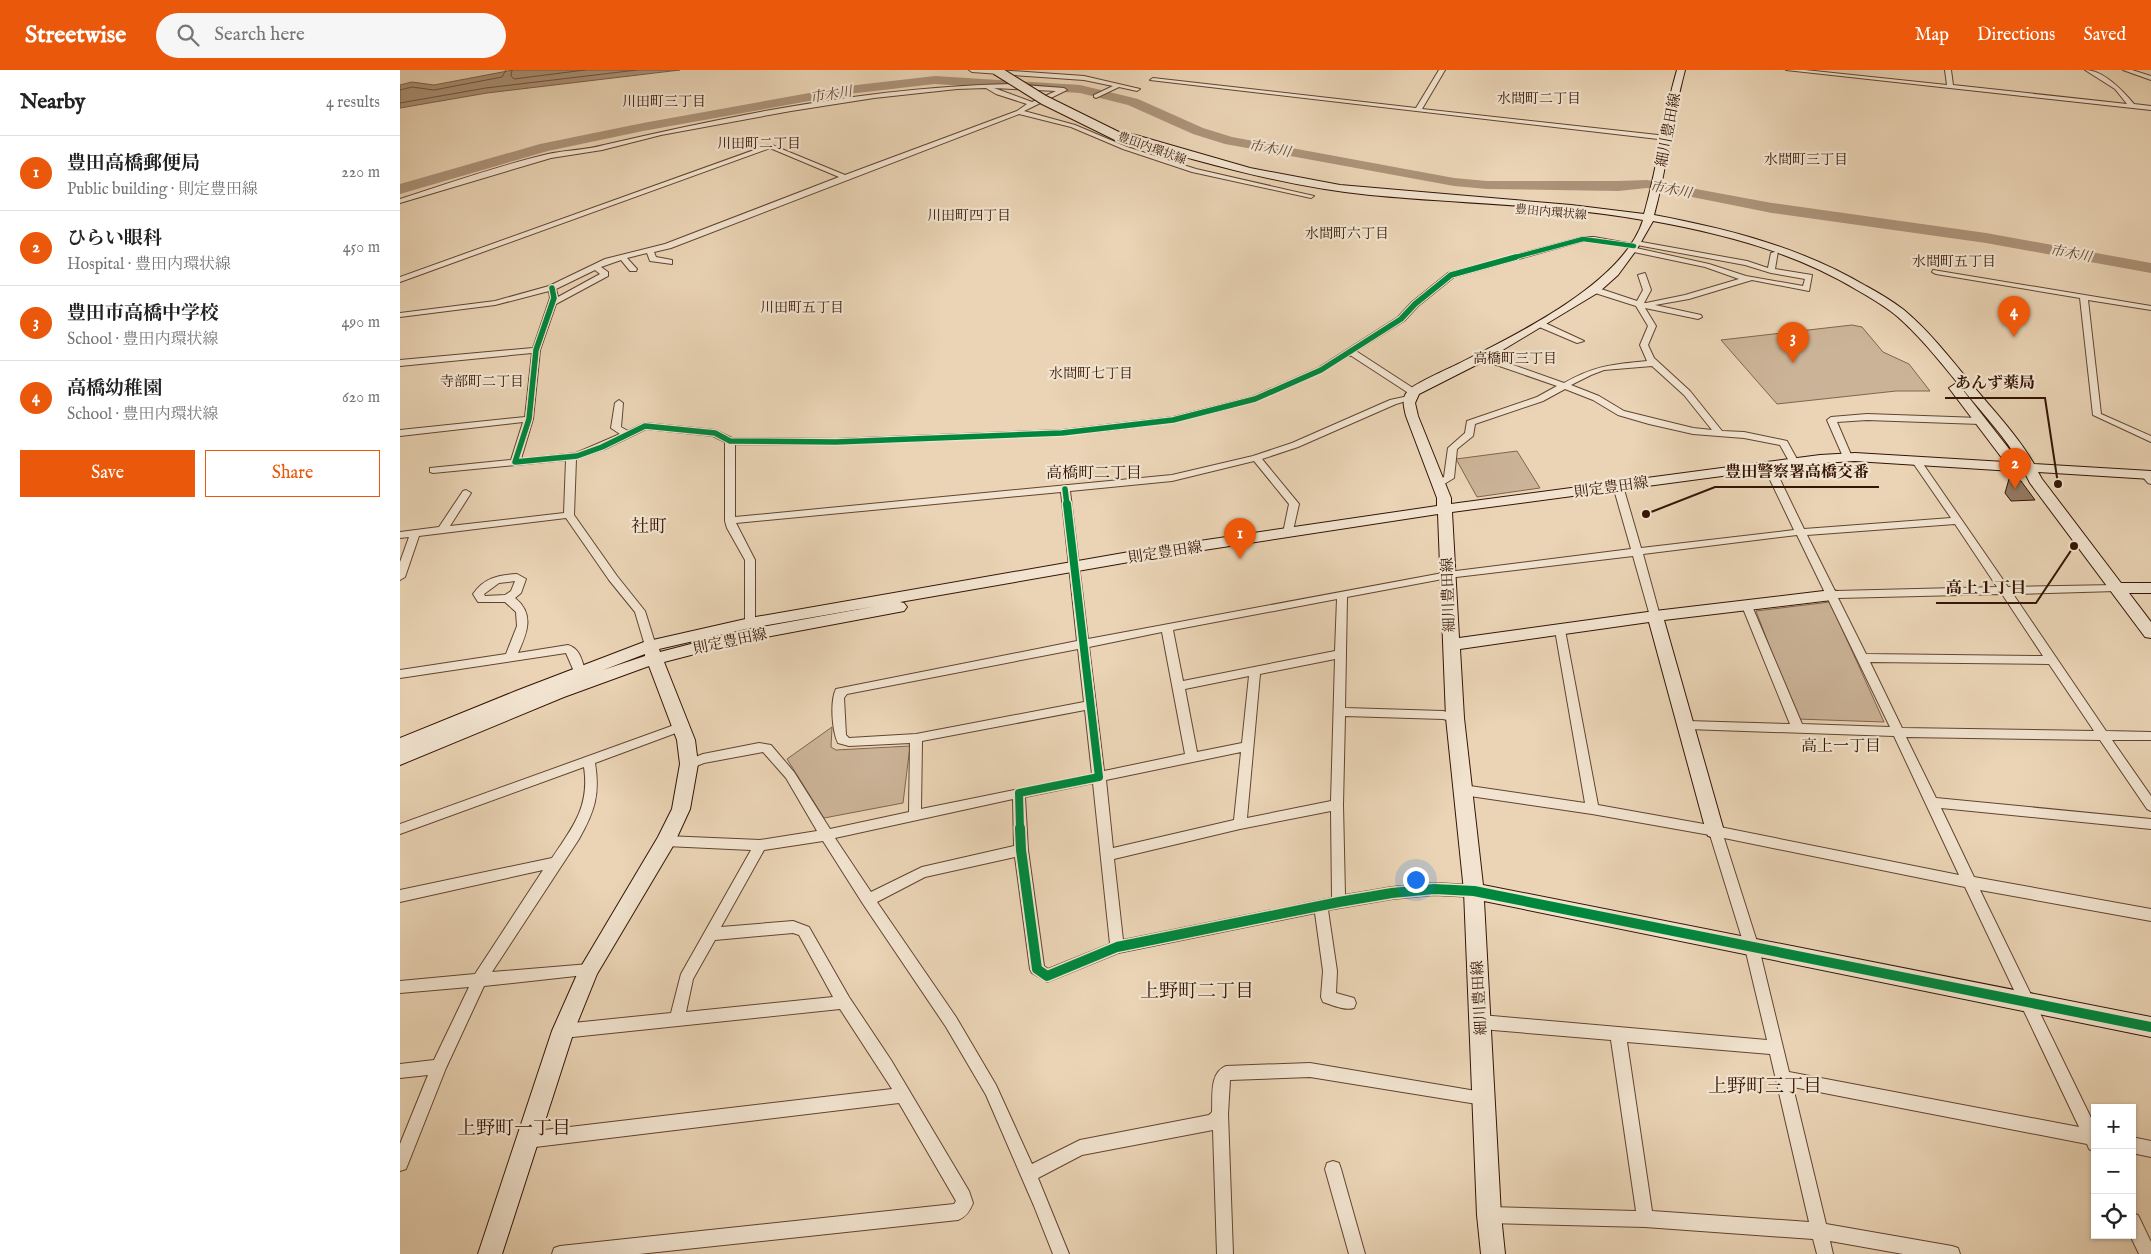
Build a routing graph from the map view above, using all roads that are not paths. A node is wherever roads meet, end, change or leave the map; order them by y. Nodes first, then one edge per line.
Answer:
1 (972, 70) edge
2 (996, 70) edge
3 (1008, 70) edge
4 (1442, 70) edge
5 (1681, 70) edge
6 (1790, 70) edge
7 (1948, 70) edge
8 (2088, 70) edge
9 (2126, 70) edge
10 (2151, 78) edge
11 (1153, 80) dead end
12 (1119, 85) junction
13 (986, 86) junction
14 (1950, 87) junction
15 (1136, 89) dead end
16 (1096, 96) dead end
17 (1032, 104) junction
18 (2133, 107) junction
19 (2151, 108) edge
20 (1418, 110) junction
21 (1019, 112) junction
22 (1129, 138) junction
23 (1667, 138) junction
24 (845, 177) junction
25 (1311, 196) dead end
26 (400, 201) edge
27 (1647, 220) junction
28 (1634, 246) junction
29 (650, 252) junction
30 (1775, 253) junction
31 (623, 258) junction
32 (669, 262) dead end
33 (595, 266) junction
34 (633, 269) dead end
35 (1771, 271) junction
36 (1936, 272) dead end
37 (1642, 275) dead end
38 (1746, 279) junction
39 (400, 280) edge
40 (552, 288) junction
41 (1595, 290) junction
42 (2084, 297) junction
43 (552, 303) junction
44 (1642, 305) junction
45 (2151, 308) edge
46 (400, 315) edge
47 (1698, 317) dead end
48 (1540, 324) junction
49 (1580, 341) dead end
50 (536, 350) junction
51 (1351, 352) junction
52 (1482, 357) junction
53 (400, 363) edge
54 (1653, 363) junction
55 (1563, 385) junction
56 (1412, 394) junction
57 (619, 403) dead end
58 (529, 419) junction
59 (1980, 421) junction
60 (400, 433) edge
61 (1719, 433) junction
62 (626, 434) junction
63 (2151, 439) edge
64 (730, 441) junction
65 (571, 457) junction
66 (1847, 457) junction
67 (1256, 458) junction
68 (1916, 460) junction
69 (1793, 461) junction
70 (515, 462) junction
71 (1768, 465) junction
72 (2014, 465) junction
73 (433, 470) dead end
74 (2032, 473) junction
75 (2149, 477) edge
76 (1438, 484) junction
77 (1618, 486) junction
78 (1065, 489) junction
79 (466, 494) dead end
80 (1445, 510) junction
81 (569, 515) junction
82 (730, 521) junction
83 (1958, 521) junction
84 (442, 531) junction
85 (1800, 532) junction
86 (1288, 533) junction
87 (415, 534) junction
88 (400, 535) edge
89 (1636, 551) junction
90 (1074, 567) junction
91 (1448, 575) junction
92 (400, 577) edge
93 (2116, 588) junction
94 (2151, 588) edge
95 (2005, 591) junction
96 (1342, 594) junction
97 (1832, 595) junction
98 (507, 598) dead end
99 (1748, 606) junction
100 (1655, 616) junction
101 (750, 622) junction
102 (1167, 629) junction
103 (1560, 630) junction
104 (2151, 634) edge
105 (1084, 645) junction
106 (1450, 645) junction
107 (652, 653) junction
108 (1341, 654) junction
109 (1862, 658) junction
110 (509, 659) junction
111 (2051, 660) junction
112 (1255, 671) junction
113 (580, 673) junction
114 (400, 674) edge
115 (1180, 686) junction
116 (1090, 705) junction
117 (1340, 712) junction
118 (1455, 718) junction
119 (1687, 724) junction
120 (680, 727) junction
121 (1798, 728) junction
122 (1898, 732) junction
123 (2102, 735) junction
124 (2151, 736) edge
125 (916, 738) junction
126 (400, 745) edge
127 (1248, 746) junction
128 (1192, 757) junction
129 (400, 758) edge
130 (589, 761) junction
131 (689, 764) junction
132 (1099, 777) junction
133 (1463, 790) junction
134 (1018, 793) junction
135 (1931, 802) junction
136 (1337, 805) junction
137 (2151, 806) edge
138 (1592, 809) junction
139 (915, 815) junction
140 (1240, 824) junction
141 (2151, 824) edge
142 (400, 829) edge
143 (1715, 831) junction
144 (826, 835) junction
145 (666, 840) junction
146 (760, 845) junction
147 (1021, 850) junction
148 (1107, 855) junction
149 (556, 862) junction
150 (1969, 882) junction
151 (1474, 891) junction
152 (400, 896) edge
153 (868, 900) junction
154 (1340, 902) junction
155 (1321, 906) junction
156 (2151, 915) edge
157 (712, 934) junction
158 (1117, 947) junction
159 (1752, 948) junction
160 (589, 970) junction
161 (480, 979) junction
162 (400, 987) edge
163 (2027, 1001) junction
164 (844, 1002) junction
165 (1348, 1003) dead end
166 (677, 1018) junction
167 (1481, 1022) junction
168 (2151, 1027) edge
169 (563, 1031) junction
170 (1618, 1034) junction
171 (1776, 1048) junction
172 (438, 1067) junction
173 (400, 1071) edge
174 (1784, 1078) junction
175 (902, 1095) junction
176 (1483, 1098) junction
177 (1220, 1114) junction
178 (2091, 1134) edge
179 (2091, 1139) edge
180 (527, 1140) junction
181 (2136, 1146) edge
182 (2151, 1149) edge
183 (400, 1163) edge
184 (1333, 1169) dead end
185 (1028, 1175) junction
186 (1489, 1215) junction
187 (1645, 1219) junction
188 (2136, 1229) edge
189 (1818, 1231) junction
190 (490, 1254) edge
191 (560, 1254) edge
192 (1061, 1254) edge
193 (1225, 1254) edge
194 (1357, 1254) edge
195 (1493, 1254) edge
196 (1824, 1254) edge
197 (1952, 1254) edge
198 (2148, 1254) edge

1 - 12 street
2 - 22 street, 豊田内環状線, bridge
3 - 22 street, 豊田内環状線
4 - 20 street
5 - 23 street, 細川豊田線
6 - 14 street
7 - 14 street
8 - 18 street
9 - 10 street
11 - 20 street
12 - 15 street
12 - 16 street
13 - 17 street
13 - 17 street
13 - 26 street
14 - 18 street
17 - 21 street
18 - 19 street
20 - 23 street
21 - 24 street
21 - 25 street
22 - 27 street, 豊田内環状線
23 - 27 street, 細川豊田線
24 - 29 street
24 - 39 street
27 - 28 street, 細川豊田線
27 - 30 street, 豊田内環状線
27 - 74 street, 豊田内環状線
28 - 35 street
28 - 38 street
28 - 41 street, 細川豊田線
28 - 51 street
29 - 31 street
29 - 32 street
30 - 35 street
30 - 59 street, 豊田内環状線
31 - 33 street
31 - 34 street
33 - 40 street
33 - 43 street
35 - 38 street
36 - 42 street
37 - 44 street
38 - 44 street
40 - 43 street
40 - 46 street
41 - 44 street
41 - 48 street, 細川豊田線
42 - 45 street
42 - 63 street
43 - 50 street
44 - 47 street
44 - 54 street
48 - 49 street
48 - 52 street, 細川豊田線
50 - 53 street
50 - 58 street
51 - 56 street
51 - 64 street
52 - 55 street
52 - 56 street, 細川豊田線
54 - 55 street
54 - 61 street
55 - 61 street
55 - 76 street
56 - 67 street
56 - 76 street, 細川豊田線
57 - 62 street
58 - 60 street
58 - 70 street
59 - 66 street
59 - 72 street, 豊田内環状線
61 - 69 street
62 - 64 street
62 - 65 street
64 - 82 street
65 - 70 street
65 - 81 street
66 - 68 street, 則定豊田線
66 - 69 street, 則定豊田線
67 - 78 street
67 - 86 street
68 - 72 street, 則定豊田線
68 - 83 street
69 - 71 street, 則定豊田線
70 - 73 street
71 - 77 street, 則定豊田線
71 - 85 street
72 - 74 street, 則定豊田線
74 - 75 street, 則定豊田線
74 - 93 street, 豊田内環状線
76 - 80 street, 細川豊田線
77 - 80 street, 則定豊田線
77 - 89 street
78 - 82 street
78 - 90 street
79 - 84 street
80 - 86 street, 則定豊田線
80 - 91 street, 細川豊田線
81 - 84 street
81 - 107 street
82 - 101 street
83 - 85 street
83 - 95 street
84 - 87 street
85 - 89 street
85 - 97 street
86 - 90 street, 則定豊田線
87 - 88 street
87 - 92 street
89 - 91 street
89 - 100 street
90 - 101 street, 則定豊田線
90 - 105 street
90 - 107 street, 則定豊田線
91 - 96 street
91 - 106 street, 細川豊田線
93 - 94 street
93 - 95 street
93 - 104 street, 豊田内環状線
95 - 97 street
95 - 111 street
96 - 102 street
96 - 108 street
97 - 99 street
97 - 109 street
98 - 110 street
99 - 100 street
99 - 121 street
100 - 103 street
100 - 119 street
101 - 107 street, 則定豊田線
102 - 105 street
102 - 115 street
103 - 106 street
103 - 138 street
105 - 116 street
105 - 125 street
106 - 118 street, 細川豊田線
107 - 113 street, 則定豊田線
107 - 120 street
107 - 129 street, 則定豊田線
108 - 112 street
108 - 117 street
109 - 111 street
109 - 122 street
110 - 113 street
110 - 114 street
111 - 123 street
112 - 115 street
112 - 127 street
113 - 126 street, 則定豊田線
115 - 128 street
116 - 125 street
116 - 132 street
117 - 118 street
117 - 136 street
118 - 133 street, 細川豊田線
119 - 121 street
119 - 143 street
120 - 130 street
120 - 131 street
121 - 122 street
122 - 123 street
122 - 135 street
123 - 124 street
123 - 137 street
125 - 139 street
127 - 128 street
127 - 140 street
128 - 132 street
130 - 142 street
130 - 149 street
131 - 144 street
131 - 145 street
132 - 134 street
132 - 148 street
133 - 138 street
133 - 151 street, 細川豊田線
134 - 139 street
134 - 147 street
135 - 141 street
135 - 150 street
136 - 140 street
136 - 154 street
138 - 143 street
139 - 144 street
140 - 148 street
143 - 150 street
143 - 159 street
144 - 146 street
144 - 153 street
145 - 146 street
145 - 160 street
146 - 157 street
147 - 153 street
147 - 158 street
148 - 158 street
149 - 152 street
149 - 161 street
150 - 156 street
150 - 163 street
151 - 154 street
151 - 159 street
151 - 167 street, 細川豊田線
153 - 185 street
154 - 155 street
155 - 158 street
155 - 165 street
157 - 164 street
157 - 166 street
159 - 163 street
159 - 171 street
160 - 161 street
160 - 169 street
161 - 162 street
161 - 172 street
163 - 168 street
163 - 178 street
164 - 166 street
164 - 175 street
166 - 169 street
167 - 170 street
167 - 176 street, 細川豊田線
169 - 180 street
170 - 171 street
170 - 187 street
171 - 174 street
172 - 173 street
172 - 183 street
174 - 179 street
174 - 189 street
175 - 180 street
175 - 191 street
176 - 177 street
176 - 186 street, 細川豊田線
177 - 185 street
177 - 193 street
180 - 190 street
181 - 182 street
184 - 194 street
185 - 192 street
186 - 187 street
186 - 195 street, 細川豊田線
187 - 189 street
188 - 198 street
189 - 196 street
189 - 197 street

